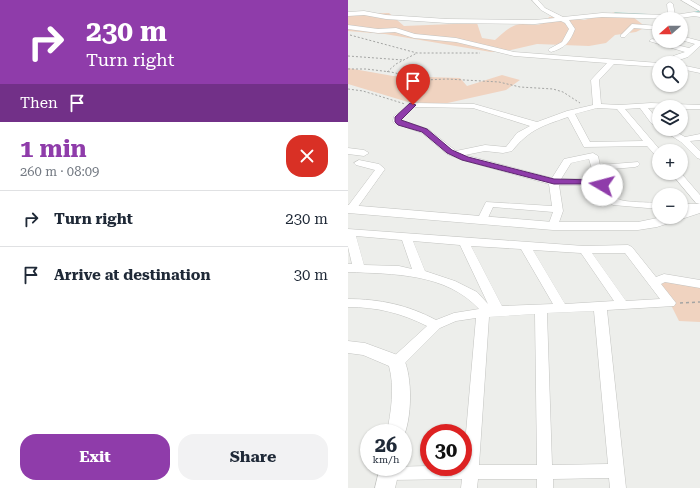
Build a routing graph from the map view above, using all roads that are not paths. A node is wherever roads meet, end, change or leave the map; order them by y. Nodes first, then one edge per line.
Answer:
1 (536, 0) edge
2 (685, 0) edge
3 (670, 4) dead end
4 (700, 9) edge
5 (671, 12) edge
6 (348, 14) edge
7 (688, 15) edge
8 (700, 15) edge
9 (652, 17) edge
10 (559, 18) junction
11 (367, 19) junction
12 (348, 27) edge
13 (652, 27) edge
14 (381, 31) junction
15 (622, 36) dead end
16 (688, 40) edge
17 (700, 43) edge
18 (679, 48) edge
19 (551, 50) dead end
20 (691, 51) junction
21 (681, 56) edge
22 (612, 62) junction
23 (652, 65) edge
24 (688, 68) edge
25 (700, 71) edge
26 (642, 105) junction
27 (597, 106) junction
28 (619, 107) junction
29 (700, 107) edge
30 (570, 113) junction
31 (652, 118) edge
32 (538, 125) junction
33 (677, 136) edge
34 (700, 137) edge
35 (684, 140) junction
36 (650, 143) junction
37 (652, 145) edge
38 (348, 151) edge
39 (364, 153) dead end
40 (456, 154) junction
41 (700, 156) edge
42 (359, 163) dead end
43 (635, 164) dead end
44 (598, 168) junction
45 (682, 180) edge
46 (554, 182) junction
47 (602, 185) junction
48 (700, 201) edge
49 (652, 206) edge
50 (688, 207) edge
51 (558, 208) junction
52 (700, 208) edge
53 (350, 209) edge
54 (688, 213) edge
55 (482, 220) junction
56 (652, 224) edge
57 (553, 226) junction
58 (349, 232) edge
59 (406, 237) junction
60 (464, 242) junction
61 (525, 246) junction
62 (584, 250) junction
63 (354, 268) edge
64 (420, 274) junction
65 (654, 282) junction
66 (700, 284) edge
67 (348, 303) edge
68 (623, 305) junction
69 (600, 306) junction
70 (561, 308) junction
71 (541, 309) junction
72 (489, 311) junction
73 (436, 325) junction
74 (348, 347) edge
75 (397, 362) junction
76 (397, 424) edge
77 (472, 455) edge
78 (617, 471) junction
79 (472, 472) edge
80 (545, 472) junction
81 (470, 476) edge
82 (469, 488) edge
83 (545, 488) edge
84 (618, 488) edge

1 - 10 street
2 - 4 street
3 - 5 street
6 - 11 street
7 - 8 street
9 - 10 street
10 - 11 street
10 - 19 street
11 - 14 street
12 - 14 street
13 - 15 street
14 - 22 street
16 - 17 street
17 - 20 street
18 - 20 street
20 - 21 street
22 - 23 street
22 - 27 street
24 - 25 street
26 - 28 street
26 - 29 street
26 - 31 street
27 - 28 street
27 - 30 street
28 - 36 street
30 - 32 street
30 - 36 street
32 - 40 street
32 - 40 street
33 - 35 street
34 - 35 street
35 - 41 street
36 - 37 street
38 - 39 street
40 - 46 street
42 - 53 street
43 - 44 street
44 - 46 street
44 - 47 street
45 - 48 street
46 - 47 street
46 - 51 street
47 - 49 street
50 - 52 street
51 - 55 street
51 - 57 street
52 - 54 street
53 - 55 street
55 - 57 street
56 - 57 street
58 - 59 street
58 - 63 street
59 - 60 street
59 - 64 street
60 - 61 street
60 - 72 street
61 - 62 street
61 - 70 street
62 - 65 street
62 - 68 street
63 - 64 street
64 - 72 street
65 - 66 street
65 - 68 street
67 - 73 street
68 - 69 street
69 - 70 street
69 - 78 street
70 - 71 street
71 - 72 street
71 - 80 street
72 - 73 street
72 - 77 street
73 - 75 street
74 - 75 street
75 - 76 street
78 - 80 street
78 - 84 street
79 - 80 street
80 - 83 street
81 - 82 street

